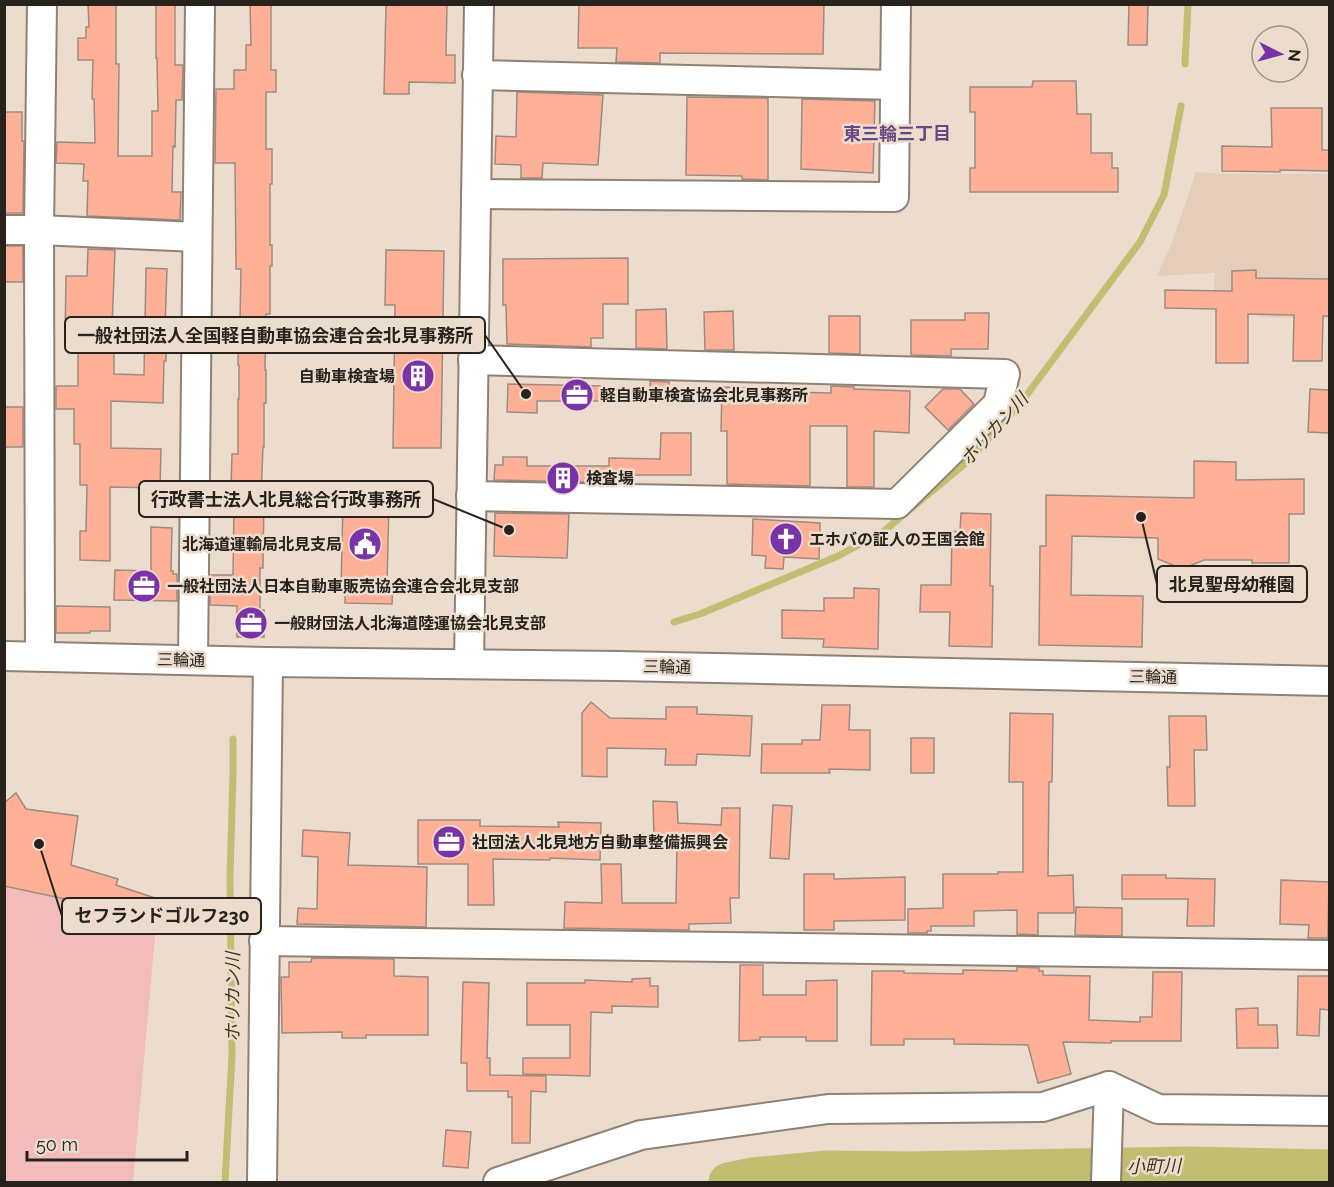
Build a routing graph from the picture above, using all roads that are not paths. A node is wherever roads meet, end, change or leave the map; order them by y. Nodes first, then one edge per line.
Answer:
1 (42, 4) edge
2 (200, 4) edge
3 (478, 4) edge
4 (896, 4) edge
5 (477, 75) junction
6 (896, 85) junction
7 (476, 194) junction
8 (4, 230) edge
9 (39, 230) junction
10 (197, 237) junction
11 (473, 360) junction
12 (471, 496) junction
13 (4, 656) edge
14 (40, 656) junction
15 (193, 660) junction
16 (268, 662) junction
17 (469, 664) junction
18 (1329, 681) edge
19 (264, 941) junction
20 (1329, 956) edge
21 (1109, 1086) junction
22 (1329, 1111) edge
23 (262, 1182) edge
24 (498, 1182) edge
25 (1106, 1182) edge

1 - 9 street
2 - 10 street
3 - 5 street
4 - 6 street
5 - 6 street
5 - 7 street
6 - 7 street
7 - 11 street
8 - 9 street
9 - 10 street
9 - 14 street
10 - 15 street
11 - 12 street
11 - 12 street
12 - 17 street
13 - 14 street, 三輪通
14 - 15 street, 三輪通
15 - 16 street, 三輪通
16 - 17 street, 三輪通
16 - 19 street
17 - 18 street, 三輪通
19 - 20 street
19 - 23 street
21 - 22 street
21 - 24 street
21 - 25 street

